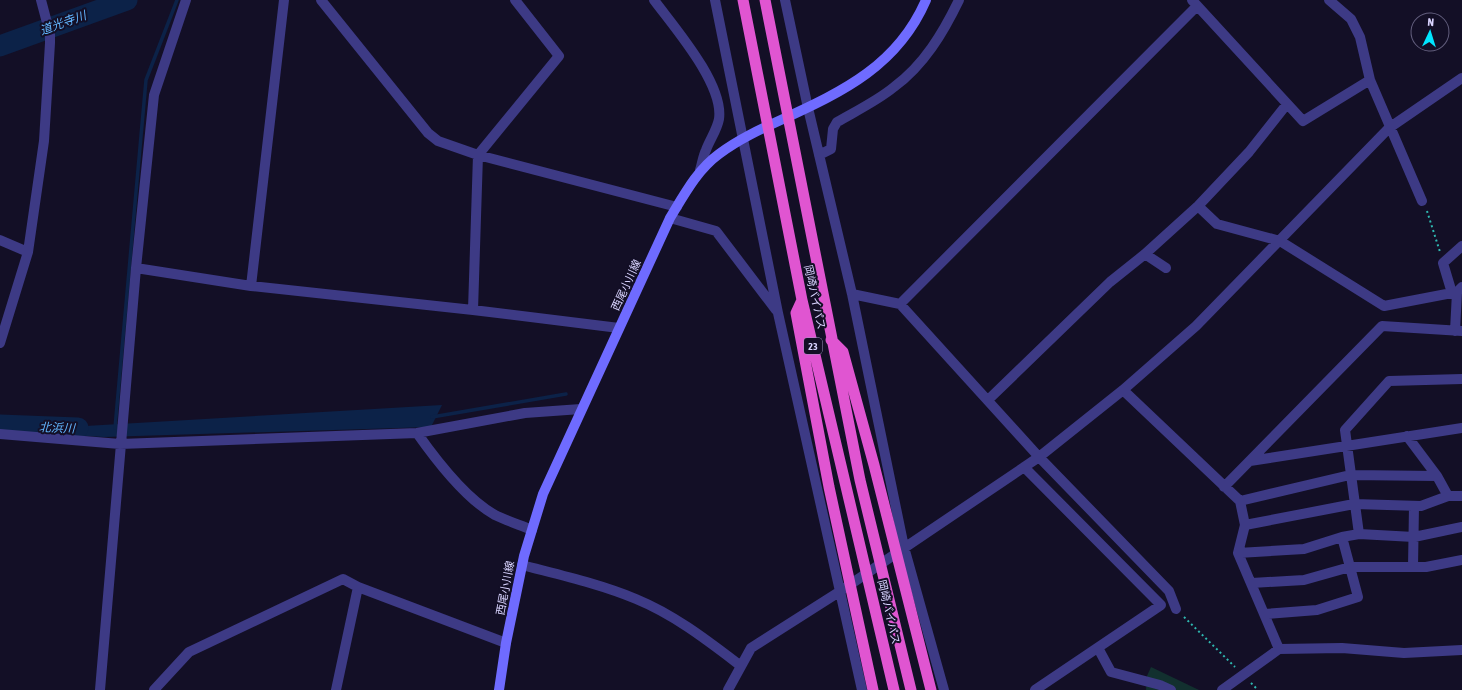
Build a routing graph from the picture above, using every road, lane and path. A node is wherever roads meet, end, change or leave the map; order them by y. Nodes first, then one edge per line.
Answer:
1 (41, 0) edge
2 (186, 0) edge
3 (284, 0) edge
4 (321, 0) edge
5 (515, 0) edge
6 (654, 0) edge
7 (714, 0) edge
8 (743, 0) edge
9 (764, 0) edge
10 (785, 0) edge
11 (926, 0) edge
12 (959, 0) edge
13 (1330, 0) edge
14 (1194, 3) edge
15 (1462, 78) edge
16 (1370, 80) junction
17 (1287, 104) junction
18 (808, 108) junction
19 (1389, 128) junction
20 (742, 138) junction
21 (478, 155) junction
22 (819, 155) junction
23 (700, 170) junction
24 (1422, 201) joint
25 (1198, 206) junction
26 (677, 207) junction
27 (670, 218) junction
28 (0, 240) edge
29 (1280, 241) junction
30 (1462, 246) edge
31 (28, 252) junction
32 (1145, 254) junction
33 (1443, 263) junction
34 (136, 268) junction
35 (1166, 268) dead end
36 (251, 286) junction
37 (1457, 291) edge
38 (852, 294) junction
39 (802, 300) junction
40 (900, 304) junction
41 (473, 310) junction
42 (778, 313) junction
43 (619, 328) junction
44 (1459, 331) edge
45 (831, 340) junction
46 (0, 343) edge
47 (1462, 379) edge
48 (1123, 390) junction
49 (988, 400) junction
50 (581, 409) junction
51 (1462, 428) edge
52 (417, 433) junction
53 (0, 434) edge
54 (1407, 436) junction
55 (120, 444) junction
56 (1346, 445) junction
57 (1039, 457) junction
58 (1250, 461) junction
59 (1024, 467) junction
60 (1350, 475) junction
61 (1437, 476) junction
62 (1224, 487) junction
63 (1448, 496) junction
64 (1462, 496) edge
65 (1240, 502) junction
66 (1354, 504) junction
67 (1414, 506) junction
68 (1245, 525) junction
69 (1462, 527) edge
70 (532, 530) junction
71 (1359, 534) junction
72 (1342, 537) junction
73 (1414, 537) junction
74 (904, 547) junction
75 (1238, 553) junction
76 (1462, 560) edge
77 (522, 565) junction
78 (1350, 567) junction
79 (1414, 567) junction
80 (1252, 584) junction
81 (358, 587) junction
82 (839, 592) junction
83 (1176, 609) dead end
84 (1265, 614) junction
85 (506, 643) junction
86 (1098, 648) junction
87 (1279, 650) junction
88 (1462, 650) edge
89 (741, 666) junction
90 (100, 690) edge
91 (154, 690) edge
92 (336, 690) edge
93 (499, 690) edge
94 (728, 690) edge
95 (862, 690) edge
96 (873, 690) edge
97 (894, 690) edge
98 (911, 690) edge
99 (931, 690) edge
100 (944, 690) edge
101 (1035, 690) edge
102 (1171, 690) edge
103 (1222, 690) edge

1 - 31 street
2 - 34 street
3 - 36 street
4 - 21 street
5 - 21 street
6 - 23 street
7 - 20 street
8 - 39 highway, 岡崎バイパス / 23, bridge
9 - 45 highway, 岡崎バイパス / 23, bridge
10 - 18 street
11 - 18 main road, 西尾小川線
12 - 22 street
13 - 16 street
14 - 17 street
14 - 40 street
15 - 19 street
16 - 17 street
16 - 19 street
17 - 25 street
18 - 20 main road, 西尾小川線
18 - 22 street
19 - 24 street
19 - 29 street
20 - 23 main road, 西尾小川線
20 - 42 street
21 - 26 street
21 - 41 street
22 - 38 street
23 - 26 main road, 西尾小川線
24 - 33 path
25 - 29 street
25 - 32 street
26 - 27 main road, 西尾小川線
27 - 42 street
27 - 43 main road, 西尾小川線
28 - 31 street
29 - 37 street
29 - 48 street
30 - 33 street
31 - 46 street
32 - 35 street
32 - 49 street
33 - 37 street
34 - 36 street
34 - 55 street
36 - 41 street
37 - 44 street
38 - 40 street
38 - 74 street
39 - 96 highway, 23, bridge
39 - 97 highway, 岡崎バイパス / 23, bridge
40 - 49 street
41 - 43 street
42 - 82 street
43 - 50 main road, 西尾小川線
44 - 58 street
45 - 98 highway, 岡崎バイパス / 23, bridge
45 - 99 highway, 23, bridge
47 - 56 street
48 - 57 street
48 - 62 street
49 - 57 street
50 - 52 street
50 - 70 main road, 西尾小川線
51 - 54 street
52 - 55 street
52 - 70 street
53 - 55 street
54 - 56 street
54 - 61 street
55 - 90 street
56 - 58 street
56 - 60 street
57 - 59 street
57 - 83 street
58 - 62 street
59 - 74 street
59 - 86 street
60 - 61 street
60 - 65 street
60 - 66 street
61 - 63 street
62 - 65 street
63 - 64 street
63 - 67 street
65 - 68 street
66 - 67 street
66 - 68 street
66 - 71 street
67 - 73 street
68 - 75 street
69 - 73 street
70 - 77 main road, 西尾小川線
71 - 72 street
71 - 73 street
72 - 75 street
72 - 78 street
73 - 79 street
74 - 82 street
74 - 100 street
75 - 80 street
76 - 79 street
77 - 85 main road, 西尾小川線
77 - 89 street
78 - 79 street
78 - 80 street
78 - 84 street
80 - 84 street
81 - 85 street
81 - 91 street
81 - 92 street
82 - 89 street
82 - 95 street
84 - 87 street
85 - 93 main road, 西尾小川線
86 - 101 street
86 - 102 street
87 - 88 street
87 - 103 street
89 - 94 street

